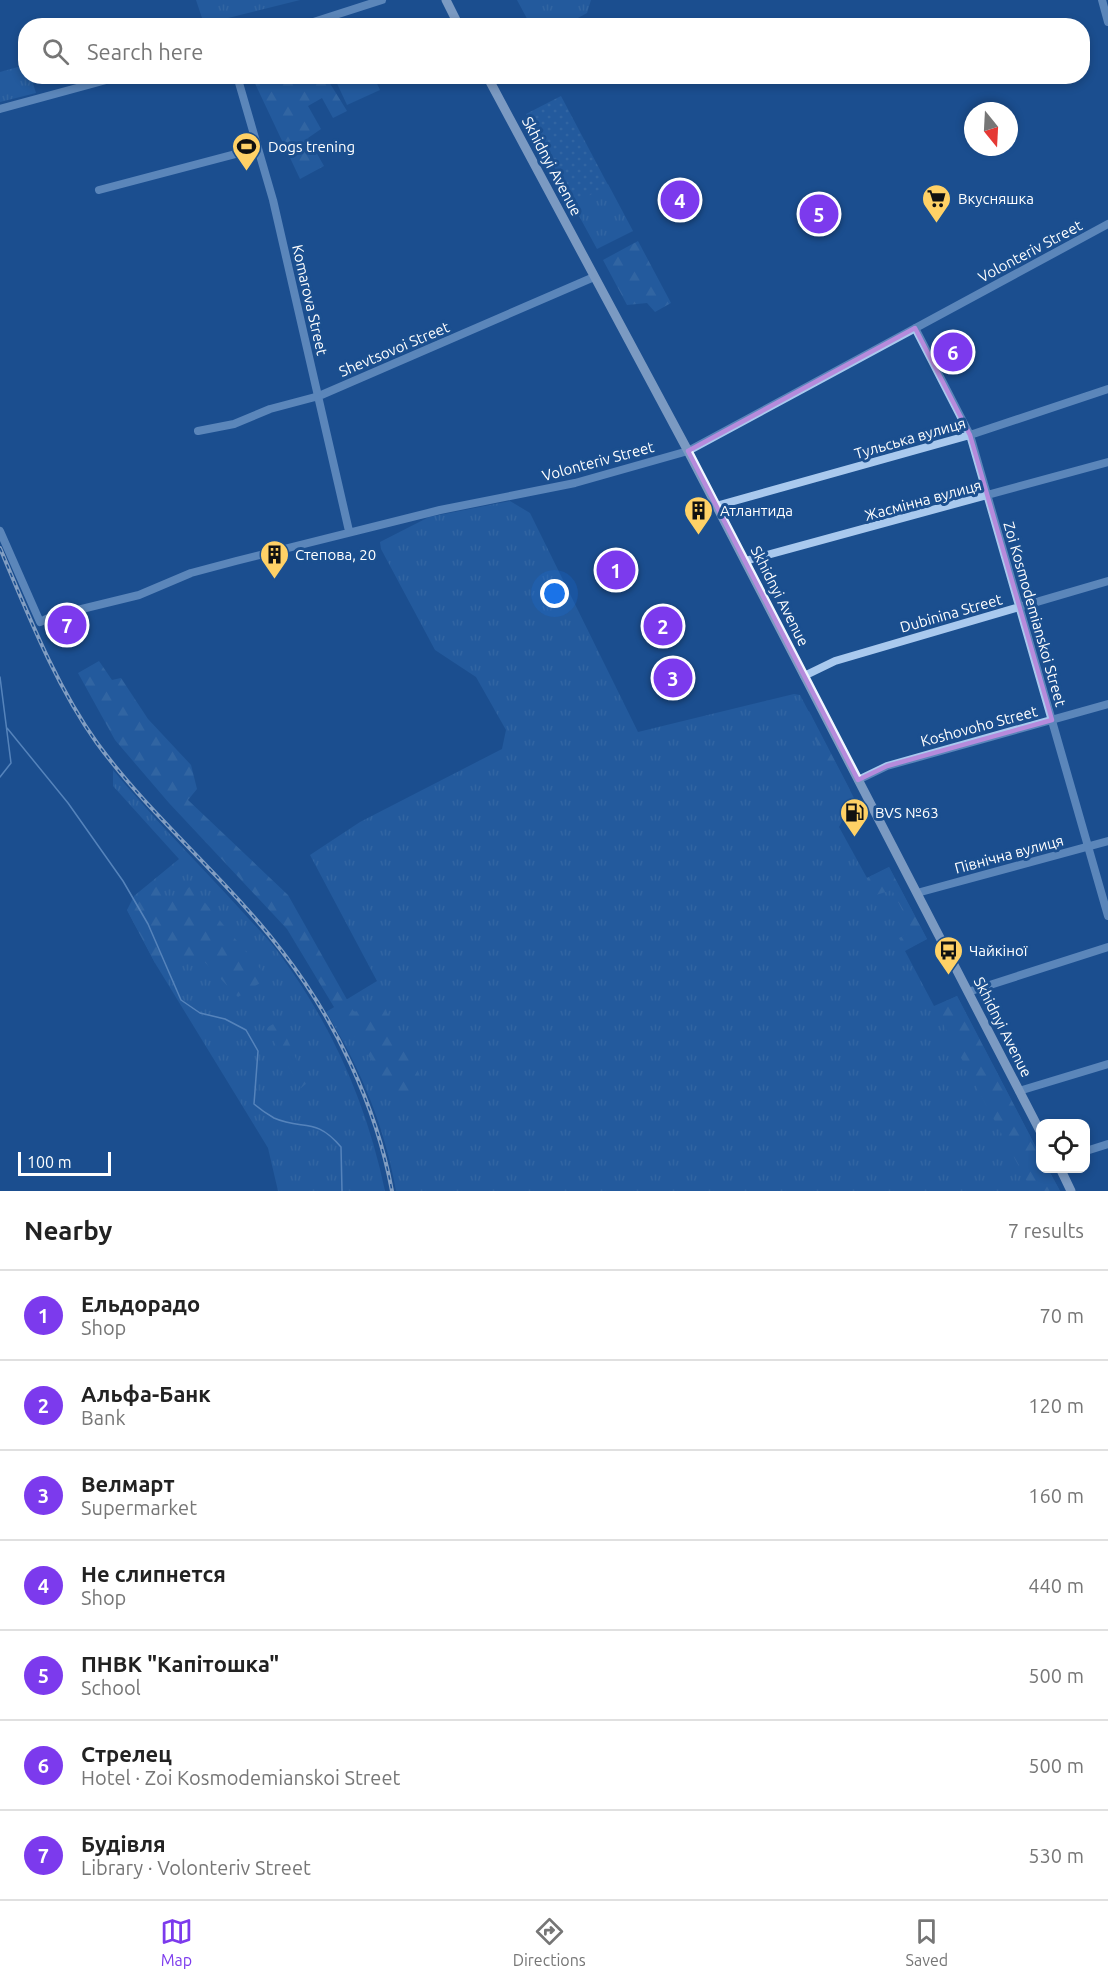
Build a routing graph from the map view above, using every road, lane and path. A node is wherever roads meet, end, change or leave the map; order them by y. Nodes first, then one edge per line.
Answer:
1 (382, 0) edge
2 (446, 0) edge
3 (1102, 0) edge
4 (326, 18) edge
5 (455, 18) edge
6 (1108, 22) edge
7 (92, 84) edge
8 (239, 84) edge
9 (491, 84) edge
10 (0, 109) edge
11 (258, 148) junction
12 (99, 190) dead end
13 (1108, 224) edge
14 (594, 277) junction
15 (915, 327) junction
16 (1108, 389) edge
17 (319, 396) junction
18 (198, 431) dead end
19 (970, 435) junction
20 (688, 451) junction
21 (1108, 462) edge
22 (988, 496) junction
23 (716, 506) junction
24 (0, 531) edge
25 (349, 531) junction
26 (745, 561) junction
27 (1108, 582) edge
28 (1019, 607) junction
29 (804, 676) junction
30 (1108, 704) edge
31 (1052, 720) junction
32 (858, 780) junction
33 (1108, 841) edge
34 (1090, 846) junction
35 (917, 893) junction
36 (1108, 916) edge
37 (1108, 947) edge
38 (968, 992) junction
39 (1108, 1064) edge
40 (1019, 1091) junction
41 (1036, 1122) edge
42 (1108, 1144) edge
43 (1090, 1150) edge
44 (1062, 1173) edge
45 (1071, 1191) edge

1 - 4 street
2 - 5 main road
3 - 6 street
7 - 10 street
8 - 11 street, Komarova Street
9 - 14 main road, Skhidnyi Avenue
11 - 12 street
11 - 17 street, Komarova Street
13 - 15 street, Volonteriv Street
14 - 17 street, Shevtsovoi Street
14 - 20 main road, Skhidnyi Avenue
15 - 19 street, Zoi Kosmodemianskoi Street
15 - 20 street, Volonteriv Street
16 - 19 street, Тульська вулиця
17 - 18 street, Shevtsovoi Street
17 - 25 street, Komarova Street
19 - 22 street, Zoi Kosmodemianskoi Street
19 - 23 street, Тульська вулиця
20 - 23 main road, Skhidnyi Avenue
20 - 25 street, Volonteriv Street
21 - 22 street, Жасмінна вулиця
22 - 26 street, Жасмінна вулиця
22 - 28 street, Zoi Kosmodemianskoi Street
23 - 26 main road, Skhidnyi Avenue
24 - 25 street, Volonteriv Street
26 - 29 main road, Skhidnyi Avenue
27 - 28 street, Dubinina Street
28 - 29 street, Dubinina Street
28 - 31 street, Zoi Kosmodemianskoi Street
29 - 32 main road, Skhidnyi Avenue
30 - 31 street, Koshovoho Street
31 - 32 street, Koshovoho Street
31 - 34 street, Zoi Kosmodemianskoi Street
32 - 35 main road, Skhidnyi Avenue
33 - 34 street, Північна вулиця
34 - 35 street, Північна вулиця
34 - 36 street, Zoi Kosmodemianskoi Street
35 - 38 main road, Skhidnyi Avenue
37 - 38 street
38 - 40 main road, Skhidnyi Avenue
39 - 40 street
40 - 41 main road, Skhidnyi Avenue
42 - 43 street
44 - 45 main road

